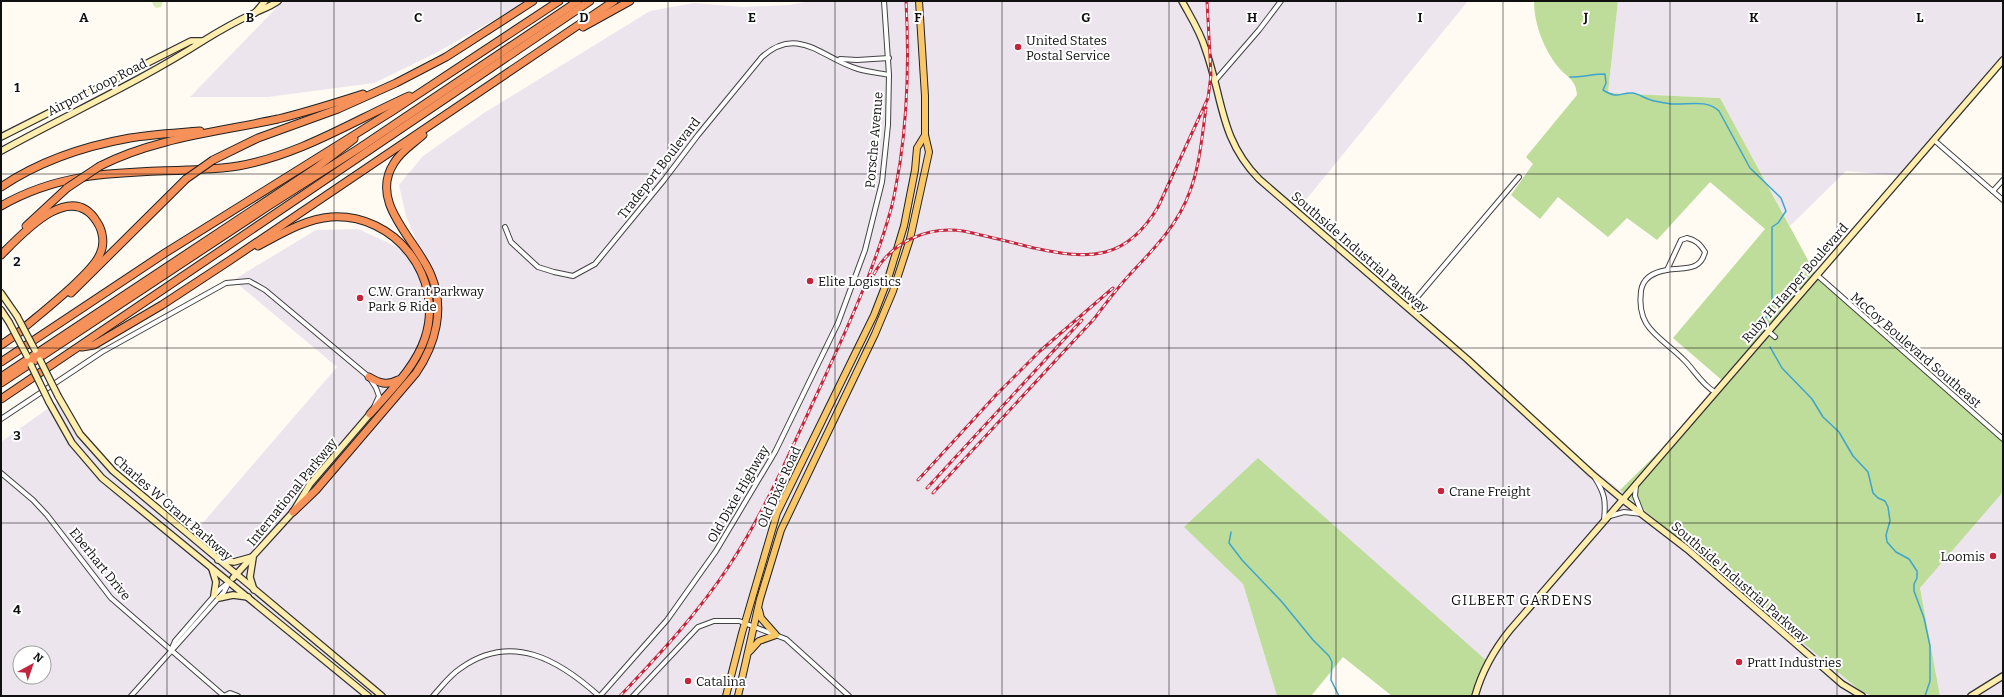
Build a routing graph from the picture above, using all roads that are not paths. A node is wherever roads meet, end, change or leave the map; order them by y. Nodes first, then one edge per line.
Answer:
1 (265, 1) edge
2 (278, 1) edge
3 (532, 1) edge
4 (559, 1) edge
5 (578, 1) edge
6 (590, 1) edge
7 (614, 1) edge
8 (630, 1) edge
9 (884, 1) edge
10 (919, 1) edge
11 (1182, 1) edge
12 (1281, 1) edge
13 (254, 13) junction
14 (203, 41) junction
15 (551, 45) junction
16 (834, 57) junction
17 (888, 58) junction
18 (2003, 60) edge
19 (889, 74) junction
20 (1214, 82) junction
21 (396, 83) junction
22 (431, 86) junction
23 (454, 110) junction
24 (391, 112) junction
25 (242, 126) junction
26 (925, 135) junction
27 (1, 137) edge
28 (1934, 140) junction
29 (1, 151) edge
30 (1519, 177) dead end
31 (2003, 180) edge
32 (1, 187) edge
33 (1993, 191) junction
34 (2003, 200) edge
35 (1, 206) edge
36 (505, 227) dead end
37 (1, 250) edge
38 (1, 255) edge
39 (230, 261) junction
40 (166, 270) junction
41 (1667, 270) junction
42 (1817, 275) junction
43 (856, 278) joint
44 (1, 293) edge
45 (1408, 308) junction
46 (1, 310) edge
47 (1768, 331) junction
48 (19, 332) junction
49 (1775, 337) dead end
50 (1, 345) edge
51 (78, 348) junction
52 (38, 356) junction
53 (29, 361) junction
54 (1, 362) edge
55 (1, 377) edge
56 (369, 377) junction
57 (400, 379) junction
58 (1, 383) edge
59 (1714, 392) junction
60 (1, 399) edge
61 (370, 414) junction
62 (1, 419) edge
63 (2003, 439) edge
64 (1, 473) edge
65 (1592, 474) junction
66 (1638, 481) junction
67 (1622, 499) junction
68 (293, 512) junction
69 (1642, 514) junction
70 (1604, 520) junction
71 (254, 556) junction
72 (218, 560) junction
73 (210, 567) junction
74 (236, 576) junction
75 (229, 582) junction
76 (254, 591) junction
77 (217, 597) junction
78 (248, 597) junction
79 (758, 609) junction
80 (745, 622) junction
81 (754, 627) junction
82 (776, 635) junction
83 (171, 650) junction
84 (749, 652) junction
85 (2003, 676) edge
86 (1852, 694) edge
87 (131, 696) edge
88 (224, 696) edge
89 (238, 696) edge
90 (368, 696) edge
91 (382, 696) edge
92 (433, 696) edge
93 (600, 696) edge
94 (633, 696) edge
95 (726, 696) edge
96 (738, 696) edge
97 (849, 696) edge
98 (1475, 696) edge
99 (1862, 696) edge
100 (1971, 696) edge

1 - 13 main road, Airport Loop Road
2 - 13 main road, Airport Loop Road
3 - 21 highway
4 - 22 highway
5 - 40 highway
6 - 51 highway
7 - 15 highway
8 - 15 highway
9 - 17 street, Porsche Avenue
10 - 26 main road, Old Dixie Road
11 - 20 main road, Southside Industrial Parkway
12 - 20 street
13 - 14 main road, Airport Loop Road
14 - 27 main road, Airport Loop Road
14 - 29 main road, Airport Loop Road
15 - 23 highway
16 - 17 street, Tradeport Boulevard
16 - 19 street, Tradeport Boulevard
16 - 36 street, Tradeport Boulevard
17 - 19 street, Porsche Avenue
18 - 28 main road, Ruby H Harper Boulevard
19 - 43 street, Porsche Avenue
20 - 45 main road, Southside Industrial Parkway
21 - 25 highway
21 - 48 highway, bridge
22 - 24 highway
22 - 35 highway
23 - 39 highway
23 - 68 highway
24 - 40 highway
24 - 54 highway
25 - 32 highway
25 - 37 highway, bridge
26 - 79 main road, Old Dixie Road
26 - 80 main road, Old Dixie Road
28 - 33 street
28 - 42 main road, Ruby H Harper Boulevard
30 - 45 street
31 - 33 street
33 - 34 street
38 - 48 highway
39 - 51 highway
39 - 57 highway
40 - 52 highway
41 - 41 street
41 - 59 street
42 - 47 main road, Ruby H Harper Boulevard
42 - 63 street, McCoy Boulevard Southeast
43 - 93 street, Old Dixie Highway
44 - 52 main road, Charles W Grant Parkway, bridge
45 - 65 main road, Southside Industrial Parkway
46 - 53 main road, Charles W Grant Parkway, bridge
47 - 49 street
47 - 59 main road, Ruby H Harper Boulevard
48 - 50 highway
51 - 60 highway
52 - 53 highway
52 - 72 main road, Charles W Grant Parkway, bridge
53 - 55 highway
53 - 58 highway
53 - 73 main road, Charles W Grant Parkway, bridge
56 - 57 highway
56 - 61 street
56 - 62 street
57 - 61 highway
59 - 66 main road, Ruby H Harper Boulevard
61 - 68 main road, International Parkway
64 - 83 street, Eberhart Drive
65 - 67 main road, Southside Industrial Parkway
65 - 70 street, Southside Industrial Parkway
66 - 67 main road, Ruby H Harper Boulevard
66 - 69 street
67 - 69 main road, Southside Industrial Parkway
67 - 70 main road, Ruby H Harper Boulevard
68 - 71 main road, International Parkway
69 - 70 street, Ruby H Harper Boulevard
69 - 86 main road, Southside Industrial Parkway
70 - 98 main road, Ruby H Harper Boulevard
71 - 72 main road
71 - 74 main road, International Parkway
71 - 76 main road
72 - 74 main road, Charles W Grant Parkway
73 - 75 main road, Charles W Grant Parkway
73 - 77 main road
74 - 75 main road, International Parkway
74 - 76 main road, Charles W Grant Parkway
75 - 77 street, International Parkway
75 - 78 main road, Charles W Grant Parkway
76 - 91 main road, Charles W Grant Parkway
77 - 78 main road
77 - 83 street, International Parkway
78 - 90 main road, Charles W Grant Parkway
79 - 81 main road, Old Dixie Road
79 - 82 main road
80 - 81 street
80 - 94 street
80 - 95 main road, Old Dixie Road
81 - 82 street
81 - 84 main road, Old Dixie Road
82 - 84 main road
82 - 97 street
83 - 87 street, International Parkway
83 - 88 street, Eberhart Drive
84 - 96 main road, Old Dixie Road
85 - 100 main road
86 - 99 main road, Southside Industrial Parkway
88 - 89 street, Eberhart Drive
92 - 93 street

